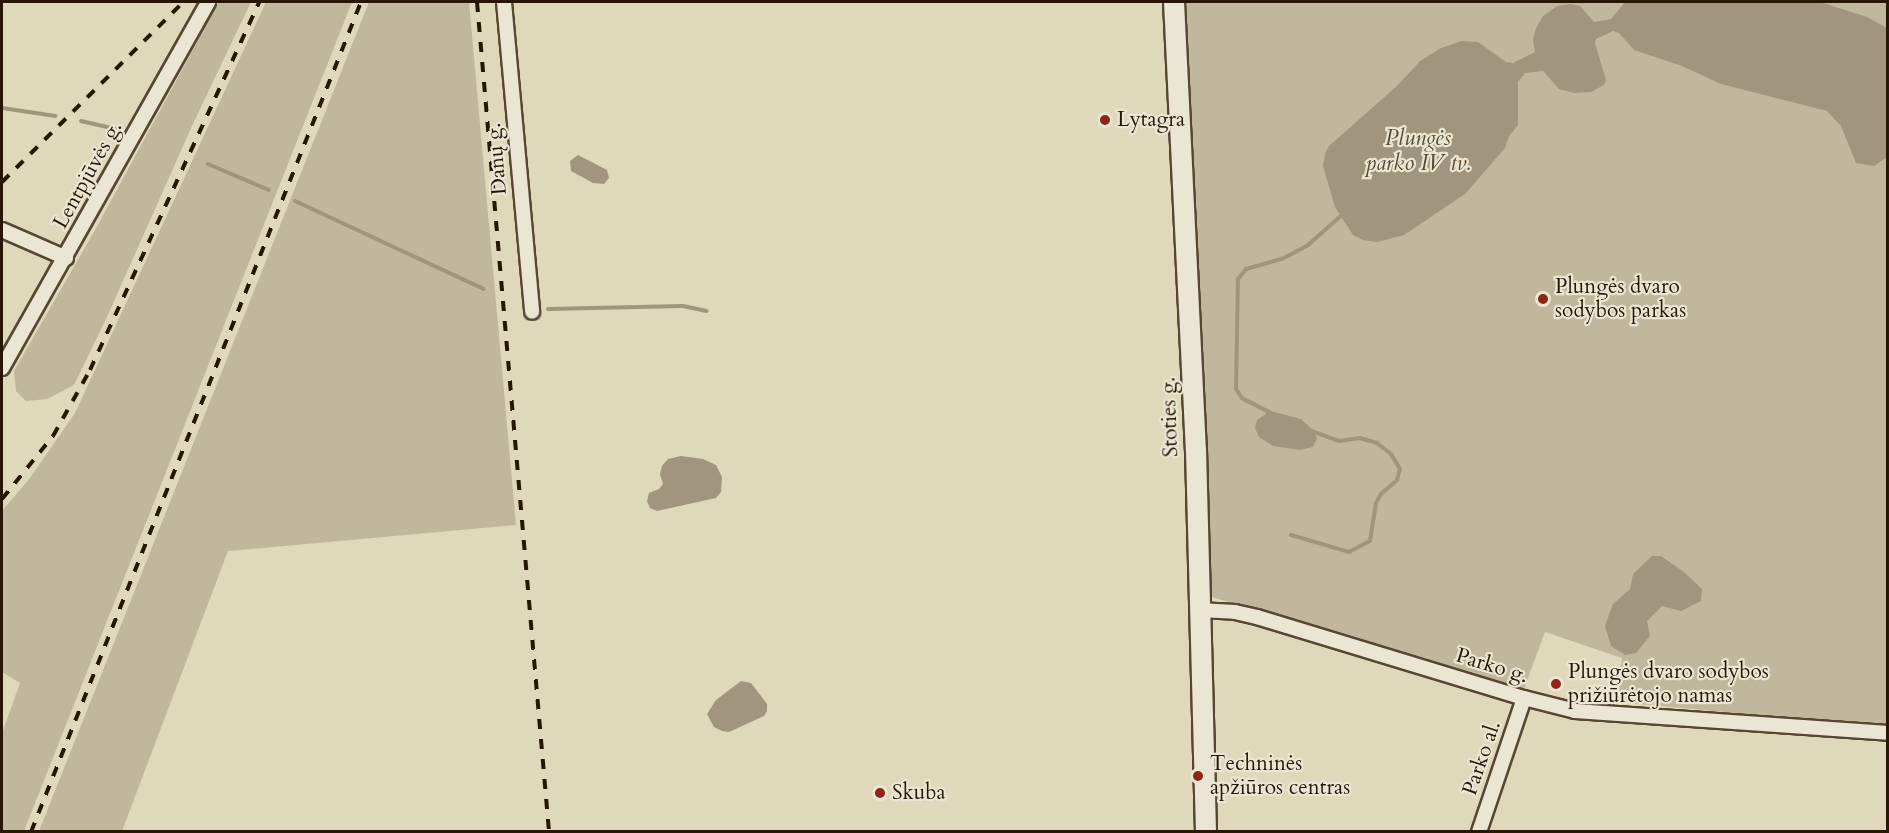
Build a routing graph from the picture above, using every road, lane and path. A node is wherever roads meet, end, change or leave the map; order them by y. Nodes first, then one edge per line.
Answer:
1 (208, 2) edge
2 (504, 2) edge
3 (1174, 2) edge
4 (2, 230) edge
5 (66, 258) junction
6 (532, 312) dead end
7 (2, 368) edge
8 (1199, 610) junction
9 (1524, 698) junction
10 (1887, 733) edge
11 (1206, 831) edge
12 (1479, 831) edge

1 - 5 street, Lentpjūvės g.
2 - 6 street, Danų g.
3 - 8 main road, Stoties g.
4 - 5 street
5 - 7 street, Lentpjūvės g.
8 - 9 street, Parko g.
8 - 11 main road, Stoties g.
9 - 10 street, Parko g.
9 - 12 street, Parko al.

